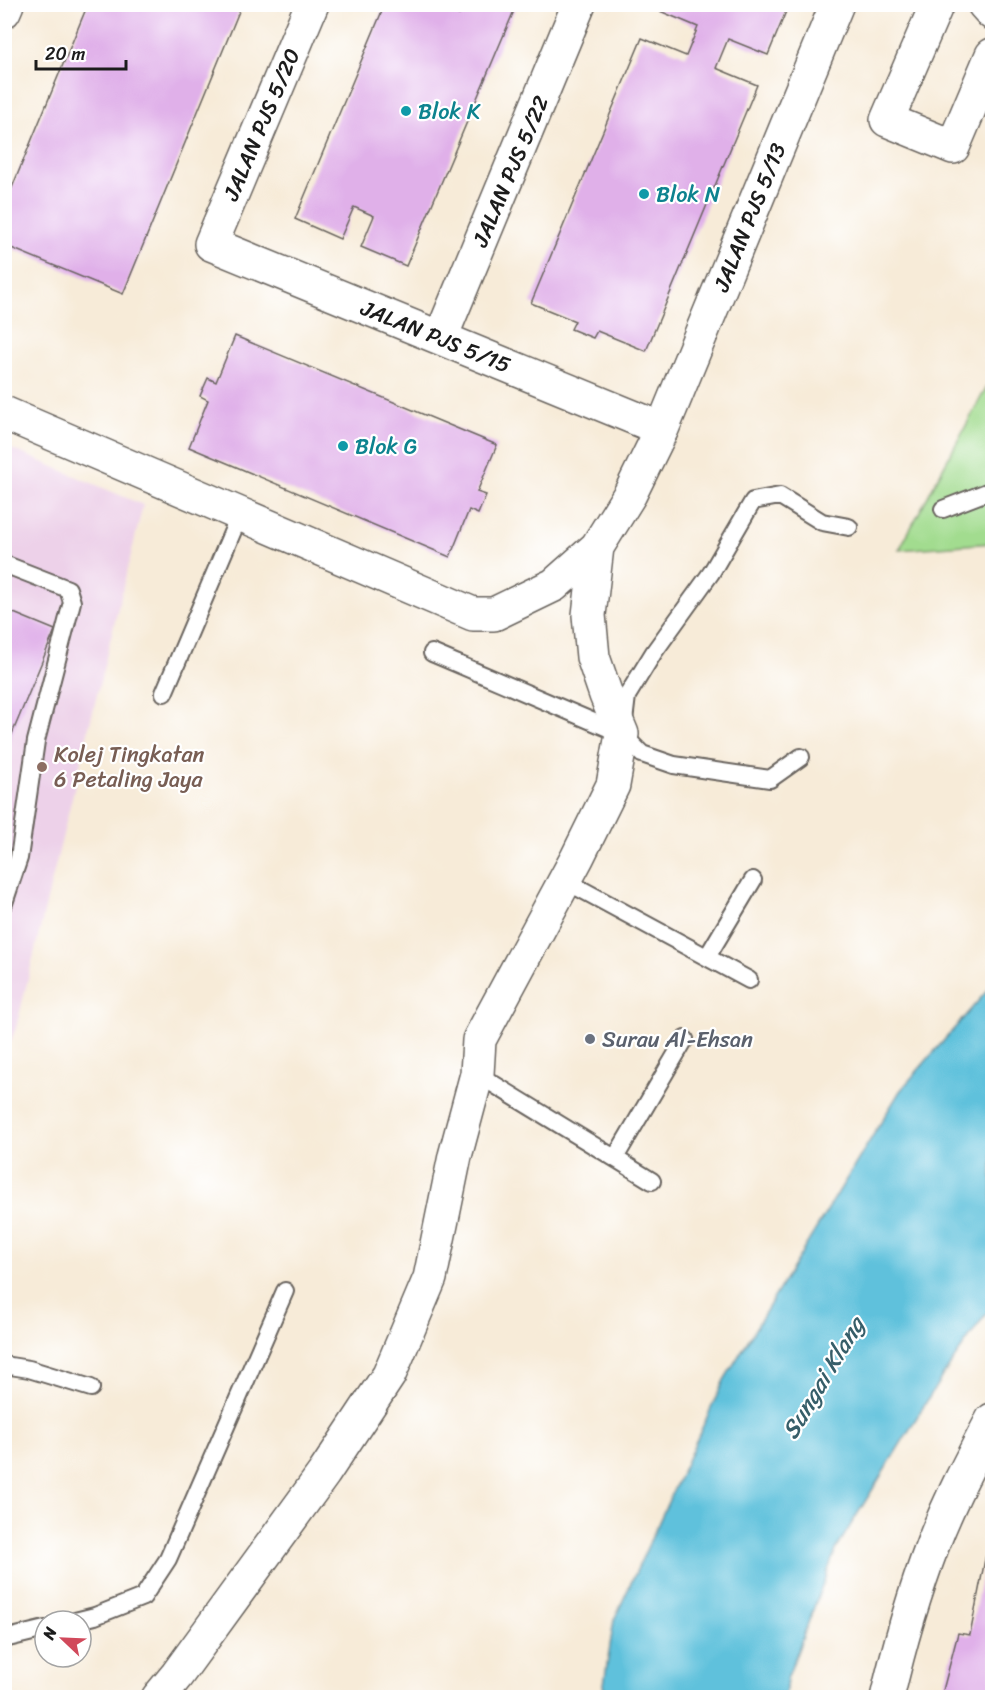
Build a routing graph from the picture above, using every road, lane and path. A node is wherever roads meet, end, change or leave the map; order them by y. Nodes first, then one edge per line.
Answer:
1 (7, 4) edge
2 (312, 4) edge
3 (579, 4) edge
4 (837, 4) edge
5 (936, 4) edge
6 (984, 4) edge
7 (4, 11) edge
8 (993, 13) edge
9 (993, 55) edge
10 (211, 244) joint
11 (441, 337) junction
12 (4, 413) edge
13 (662, 429) junction
14 (993, 490) edge
15 (943, 509) dead end
16 (240, 514) junction
17 (849, 527) dead end
18 (597, 547) junction
19 (4, 564) edge
20 (432, 653) dead end
21 (164, 693) dead end
22 (622, 734) junction
23 (801, 758) dead end
24 (564, 880) junction
25 (753, 880) dead end
26 (4, 903) edge
27 (707, 957) junction
28 (749, 980) dead end
29 (685, 1039) dead end
30 (477, 1074) junction
31 (615, 1158) junction
32 (652, 1181) dead end
33 (285, 1291) dead end
34 (4, 1365) edge
35 (91, 1388) dead end
36 (993, 1420) edge
37 (982, 1460) edge
38 (93, 1616) edge
39 (33, 1632) edge
40 (4, 1639) edge
41 (158, 1698) edge
42 (887, 1698) edge

1 - 7 street
2 - 10 street, JALAN PJS 5/20
3 - 11 street, JALAN PJS 5/22
4 - 13 street, JALAN PJS 5/13
5 - 9 street
6 - 8 street
10 - 11 street, JALAN PJS 5/15
11 - 13 street, JALAN PJS 5/15
12 - 16 street
13 - 18 street, JALAN PJS 5/13
14 - 15 lane
16 - 18 street
16 - 21 lane
17 - 22 lane
18 - 22 street
19 - 26 lane
20 - 22 lane
22 - 23 lane
22 - 24 street
24 - 27 lane
24 - 30 street
25 - 27 lane
27 - 28 lane
29 - 31 lane
30 - 31 lane
30 - 41 street
31 - 32 lane
33 - 38 lane
34 - 35 lane
36 - 37 street
37 - 42 street
39 - 40 lane

